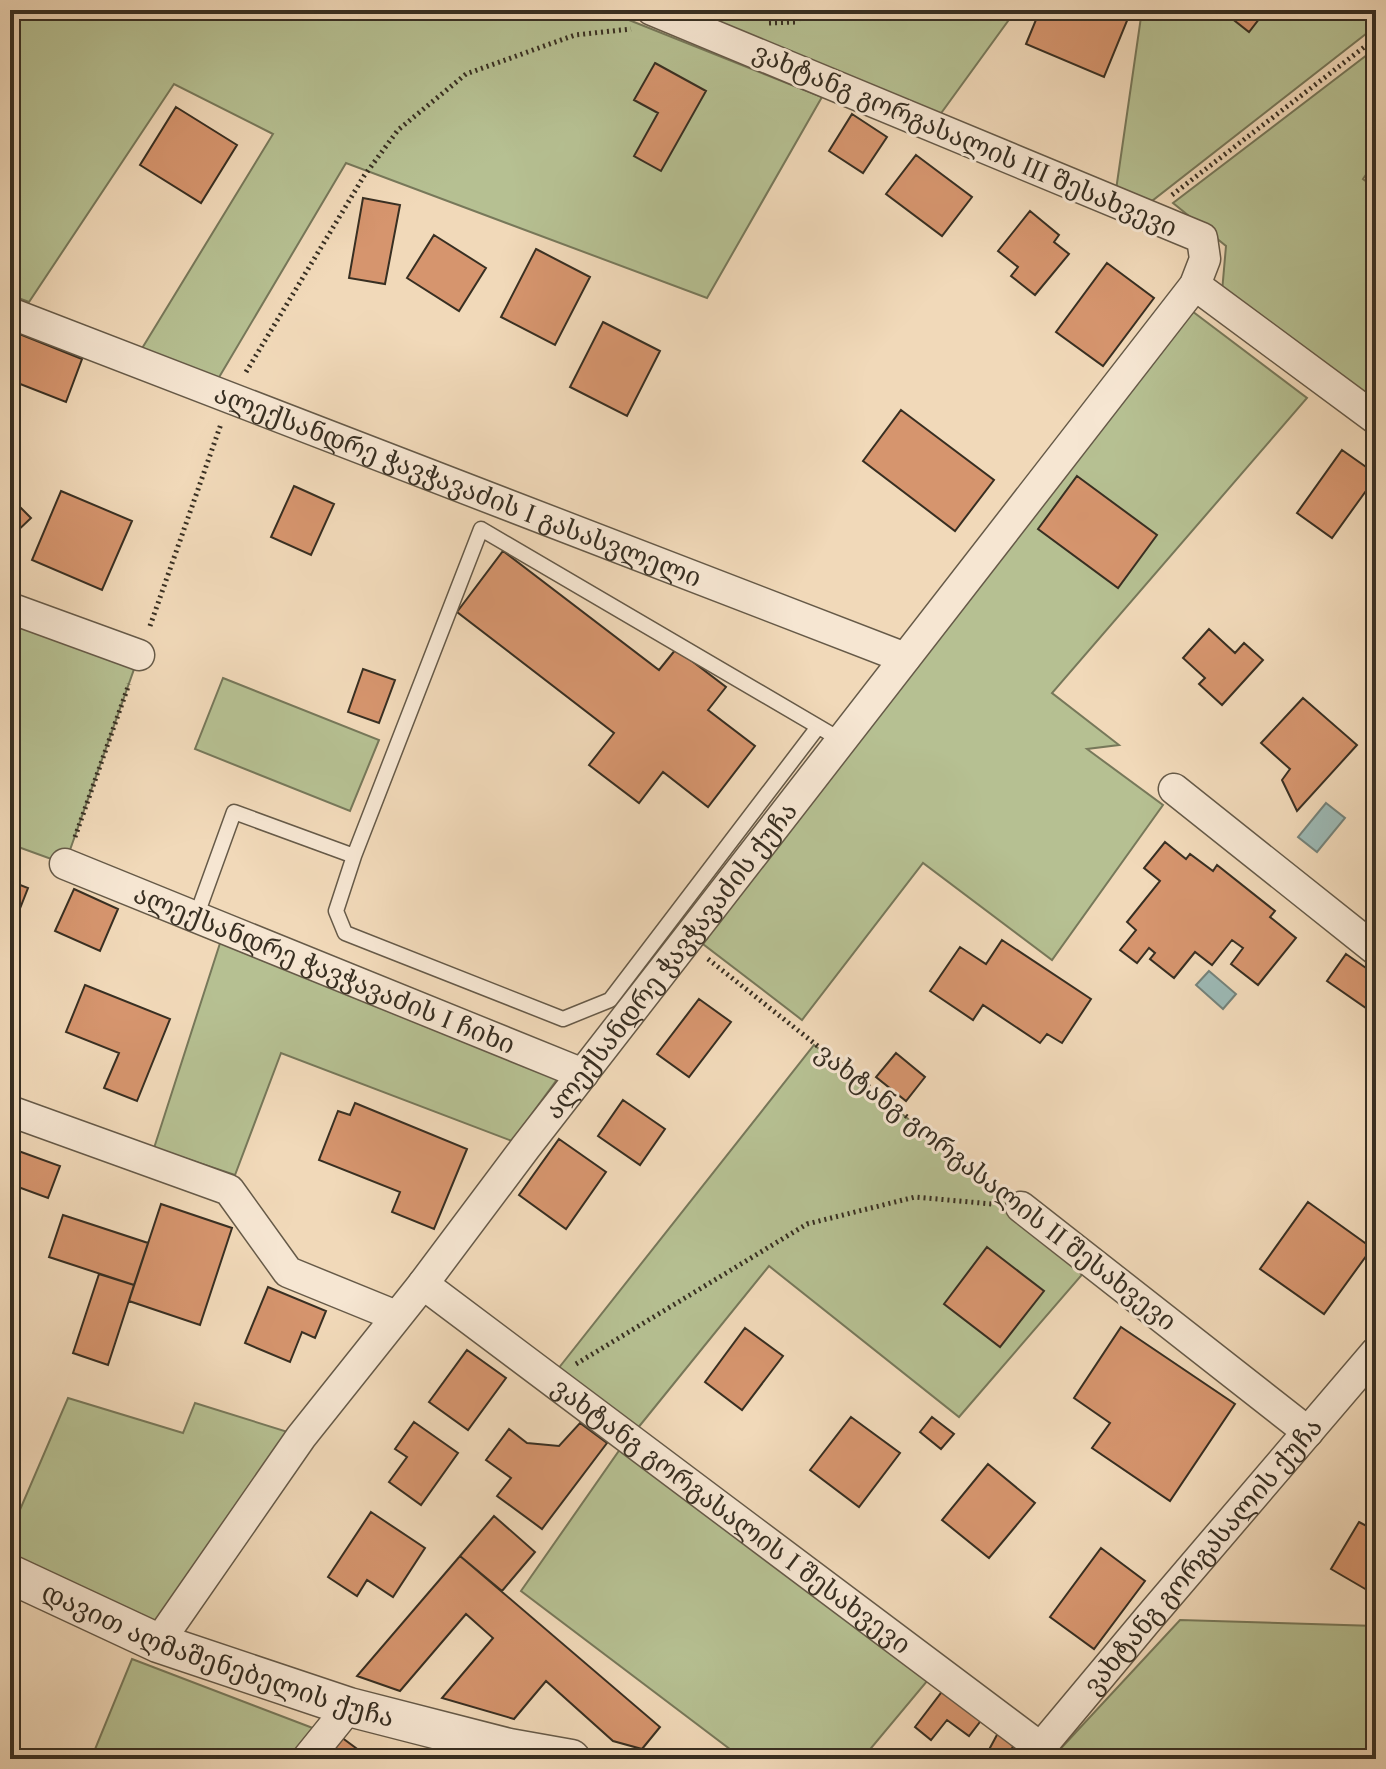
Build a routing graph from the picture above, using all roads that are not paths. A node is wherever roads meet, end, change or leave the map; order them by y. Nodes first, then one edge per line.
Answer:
1 (652, 10) edge
2 (1195, 285) junction
3 (10, 313) edge
4 (1376, 419) edge
5 (10, 608) edge
6 (139, 655) dead end
7 (905, 658) junction
8 (830, 734) junction
9 (1174, 789) dead end
10 (354, 856) junction
11 (65, 864) dead end
12 (196, 917) junction
13 (1376, 950) edge
14 (583, 1074) junction
15 (10, 1111) edge
16 (1021, 1207) road end
17 (423, 1284) junction
18 (396, 1316) junction
19 (1376, 1352) edge
20 (1308, 1432) junction
21 (10, 1574) edge
22 (158, 1643) junction
23 (349, 1707) junction
24 (1036, 1753) edge
25 (307, 1759) edge
26 (571, 1759) edge

1 - 2 street, ვახტანგ გორგასალის III შესახვევი
2 - 4 street
2 - 7 street, ალექსანდრე ჭავჭავაძის ქუჩა
3 - 7 street, ალექსანდრე ჭავჭავაძის I გასასვლელი
5 - 6 street
7 - 8 street, ალექსანდრე ჭავჭავაძის ქუჩა
8 - 10 lane
8 - 10 lane
8 - 14 street, ალექსანდრე ჭავჭავაძის ქუჩა
9 - 13 street
10 - 12 lane
11 - 12 street, ალექსანდრე ჭავჭავაძის I ჩიხი
12 - 14 street, ალექსანდრე ჭავჭავაძის I ჩიხი
14 - 17 street, ალექსანდრე ჭავჭავაძის ქუჩა
15 - 18 street
16 - 20 street, ვახტანგ გორგასალის II შესახვევი
17 - 18 street, ალექსანდრე ჭავჭავაძის ქუჩა
17 - 24 street, ვახტანგ გორგასალის I შესახვევი
18 - 22 street, ალექსანდრე ჭავჭავაძის ქუჩა
19 - 20 street, ვახტანგ გორგასალის ქუჩა
20 - 24 street, ვახტანგ გორგასალის ქუჩა
21 - 22 street, დავით აღმაშენებელის ქუჩა
22 - 23 street, დავით აღმაშენებელის ქუჩა
23 - 25 street
23 - 26 street, დავით აღმაშენებელის ქუჩა

